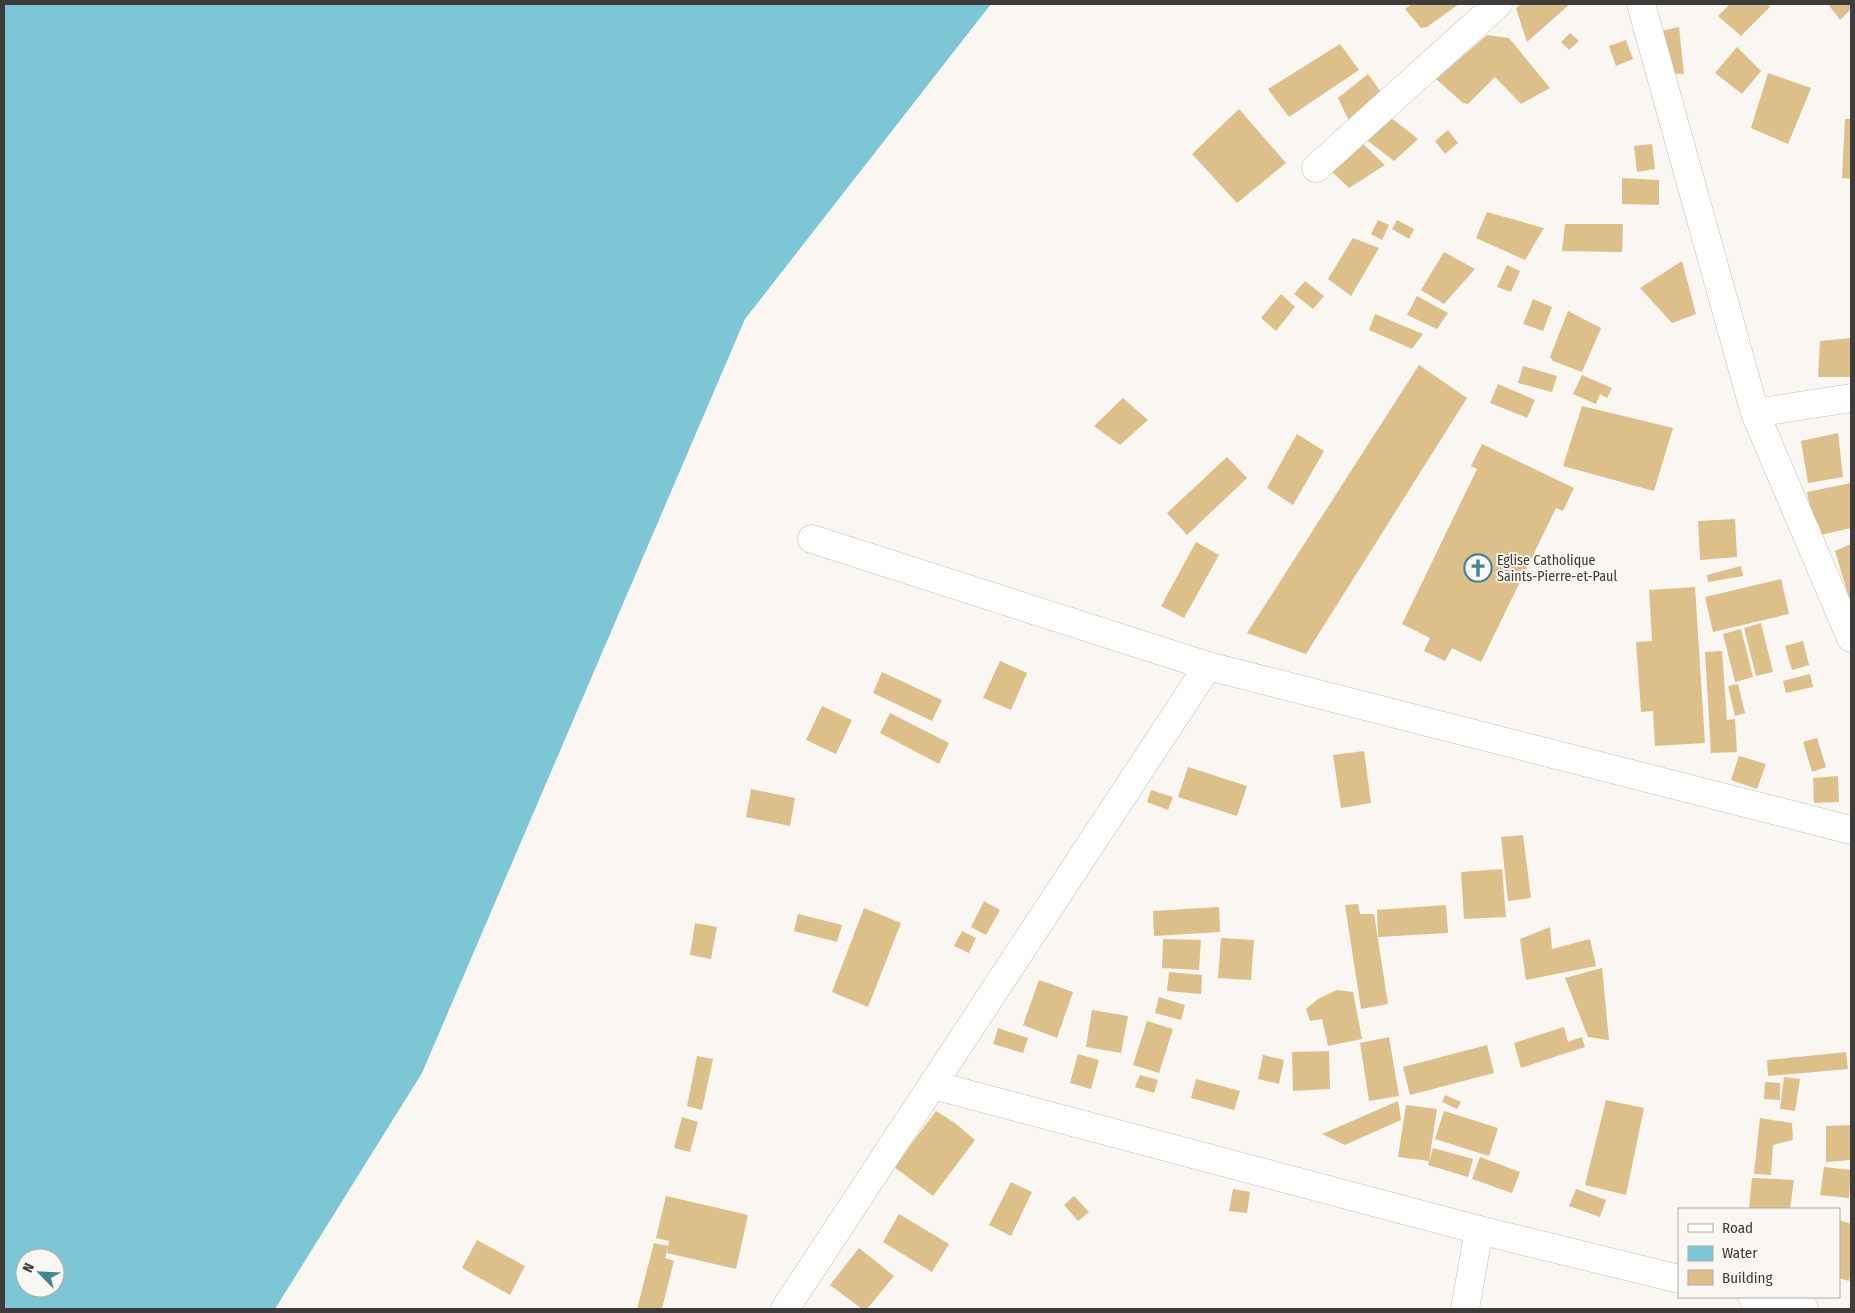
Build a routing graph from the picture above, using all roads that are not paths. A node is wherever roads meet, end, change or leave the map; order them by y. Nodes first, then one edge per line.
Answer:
1 (1498, 4) edge
2 (1641, 4) edge
3 (1316, 168) dead end
4 (1851, 398) edge
5 (1755, 412) junction
6 (812, 539) dead end
7 (1851, 638) edge
8 (1208, 666) junction
9 (1851, 830) edge
10 (933, 1085) junction
11 (1479, 1230) junction
12 (1678, 1279) edge
13 (1756, 1298) edge
14 (785, 1309) edge
15 (1465, 1309) edge
16 (1804, 1309) edge

1 - 3 street
2 - 5 street
4 - 5 street
5 - 7 street
6 - 8 street
8 - 9 street
8 - 10 street
10 - 11 street
10 - 14 street
11 - 12 street
11 - 15 street
13 - 16 street

